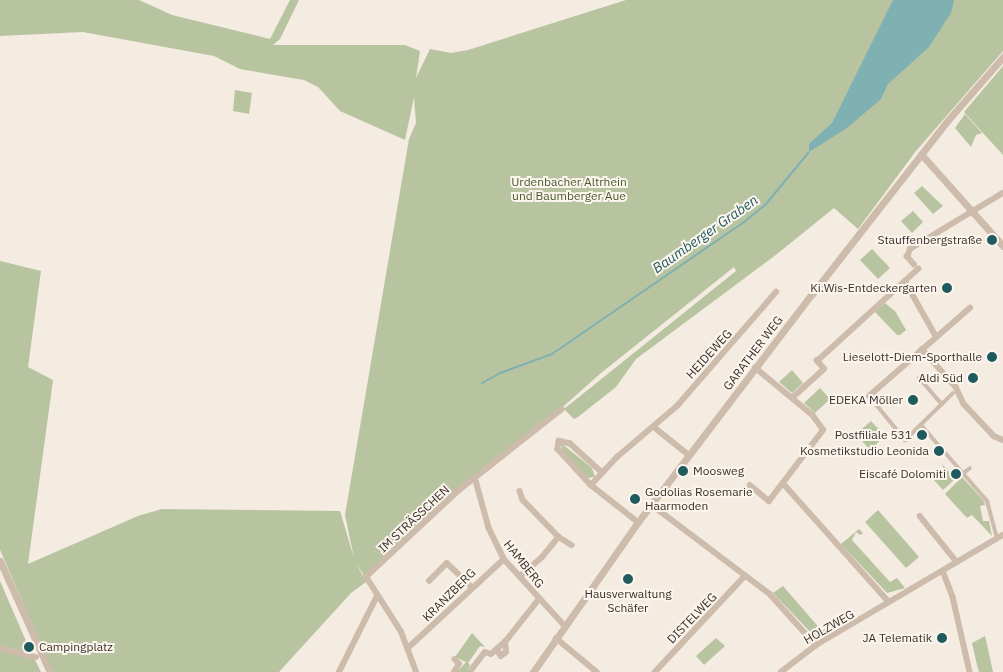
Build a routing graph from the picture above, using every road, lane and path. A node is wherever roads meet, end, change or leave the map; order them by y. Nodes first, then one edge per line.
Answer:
1 (1003, 57) edge
2 (921, 154) junction
3 (1003, 193) edge
4 (972, 212) junction
5 (1003, 246) edge
6 (905, 282) junction
7 (776, 292) dead end
8 (970, 308) dead end
9 (936, 336) junction
10 (922, 348) junction
11 (755, 368) junction
12 (919, 378) dead end
13 (953, 393) dead end
14 (869, 396) joint
15 (792, 398) junction
16 (942, 404) junction
17 (562, 409) dead end
18 (920, 424) junction
19 (654, 427) junction
20 (1003, 440) edge
21 (690, 455) junction
22 (970, 468) dead end
23 (602, 473) junction
24 (963, 474) junction
25 (475, 477) junction
26 (784, 483) junction
27 (591, 484) junction
28 (750, 485) dead end
29 (520, 491) dead end
30 (652, 505) junction
31 (920, 516) dead end
32 (638, 522) junction
33 (1003, 535) edge
34 (558, 537) junction
35 (997, 538) junction
36 (572, 545) dead end
37 (504, 559) junction
38 (0, 561) edge
39 (957, 562) junction
40 (943, 571) junction
41 (520, 576) junction
42 (744, 577) junction
43 (429, 581) dead end
44 (471, 586) junction
45 (377, 596) junction
46 (539, 599) junction
47 (890, 602) junction
48 (385, 609) junction
49 (370, 610) junction
50 (565, 626) junction
51 (556, 638) junction
52 (816, 645) junction
53 (408, 647) junction
54 (0, 648) edge
55 (40, 658) junction
56 (455, 660) dead end
57 (472, 670) dead end
58 (50, 672) edge
59 (339, 672) edge
60 (416, 672) edge
61 (454, 672) edge
62 (533, 672) edge
63 (597, 672) edge
64 (654, 672) edge
65 (780, 672) edge
66 (970, 672) edge

1 - 2 street, GARATHER WEG
2 - 4 street
2 - 11 street, GARATHER WEG
3 - 4 street
4 - 5 street
4 - 6 street
6 - 9 street
6 - 15 street
7 - 19 street, HEIDEWEG
8 - 9 street
9 - 10 street
10 - 14 street
10 - 20 street
11 - 15 street
11 - 21 street, GARATHER WEG
12 - 16 street
13 - 16 street
14 - 18 street
15 - 26 street
16 - 18 street
17 - 25 street, IM STRÄSSCHEN
18 - 24 street
19 - 21 street
19 - 23 street, HEIDEWEG
21 - 30 street, GARATHER WEG
22 - 24 street
23 - 27 street, HEIDEWEG
23 - 27 street
24 - 35 street
25 - 37 street, HAMBERG
25 - 45 street, IM STRÄSSCHEN
26 - 28 street
26 - 47 street
27 - 32 street
29 - 34 street
30 - 32 street, GARATHER WEG
30 - 42 street
31 - 39 street
32 - 50 street, GARATHER WEG
33 - 35 street, HOLZWEG
34 - 36 street
34 - 41 street
35 - 39 street, HOLZWEG
37 - 41 street, HAMBERG
37 - 44 street, KRANZBERG
38 - 55 street
39 - 40 street, HOLZWEG
40 - 47 street, HOLZWEG
40 - 66 street
41 - 46 street, HAMBERG
42 - 52 street
42 - 64 street, DISTELWEG
43 - 44 street
44 - 53 street, KRANZBERG
45 - 48 street, IM STRÄSSCHEN
45 - 49 street
46 - 50 street, HAMBERG
46 - 57 street
47 - 52 street, HOLZWEG
48 - 49 street
48 - 53 street, IM STRÄSSCHEN
49 - 59 street
50 - 51 street, GARATHER WEG
51 - 62 street, GARATHER WEG
51 - 63 street
52 - 65 street, HOLZWEG
53 - 60 street, IM STRÄSSCHEN
54 - 55 street
55 - 58 street
56 - 61 street

